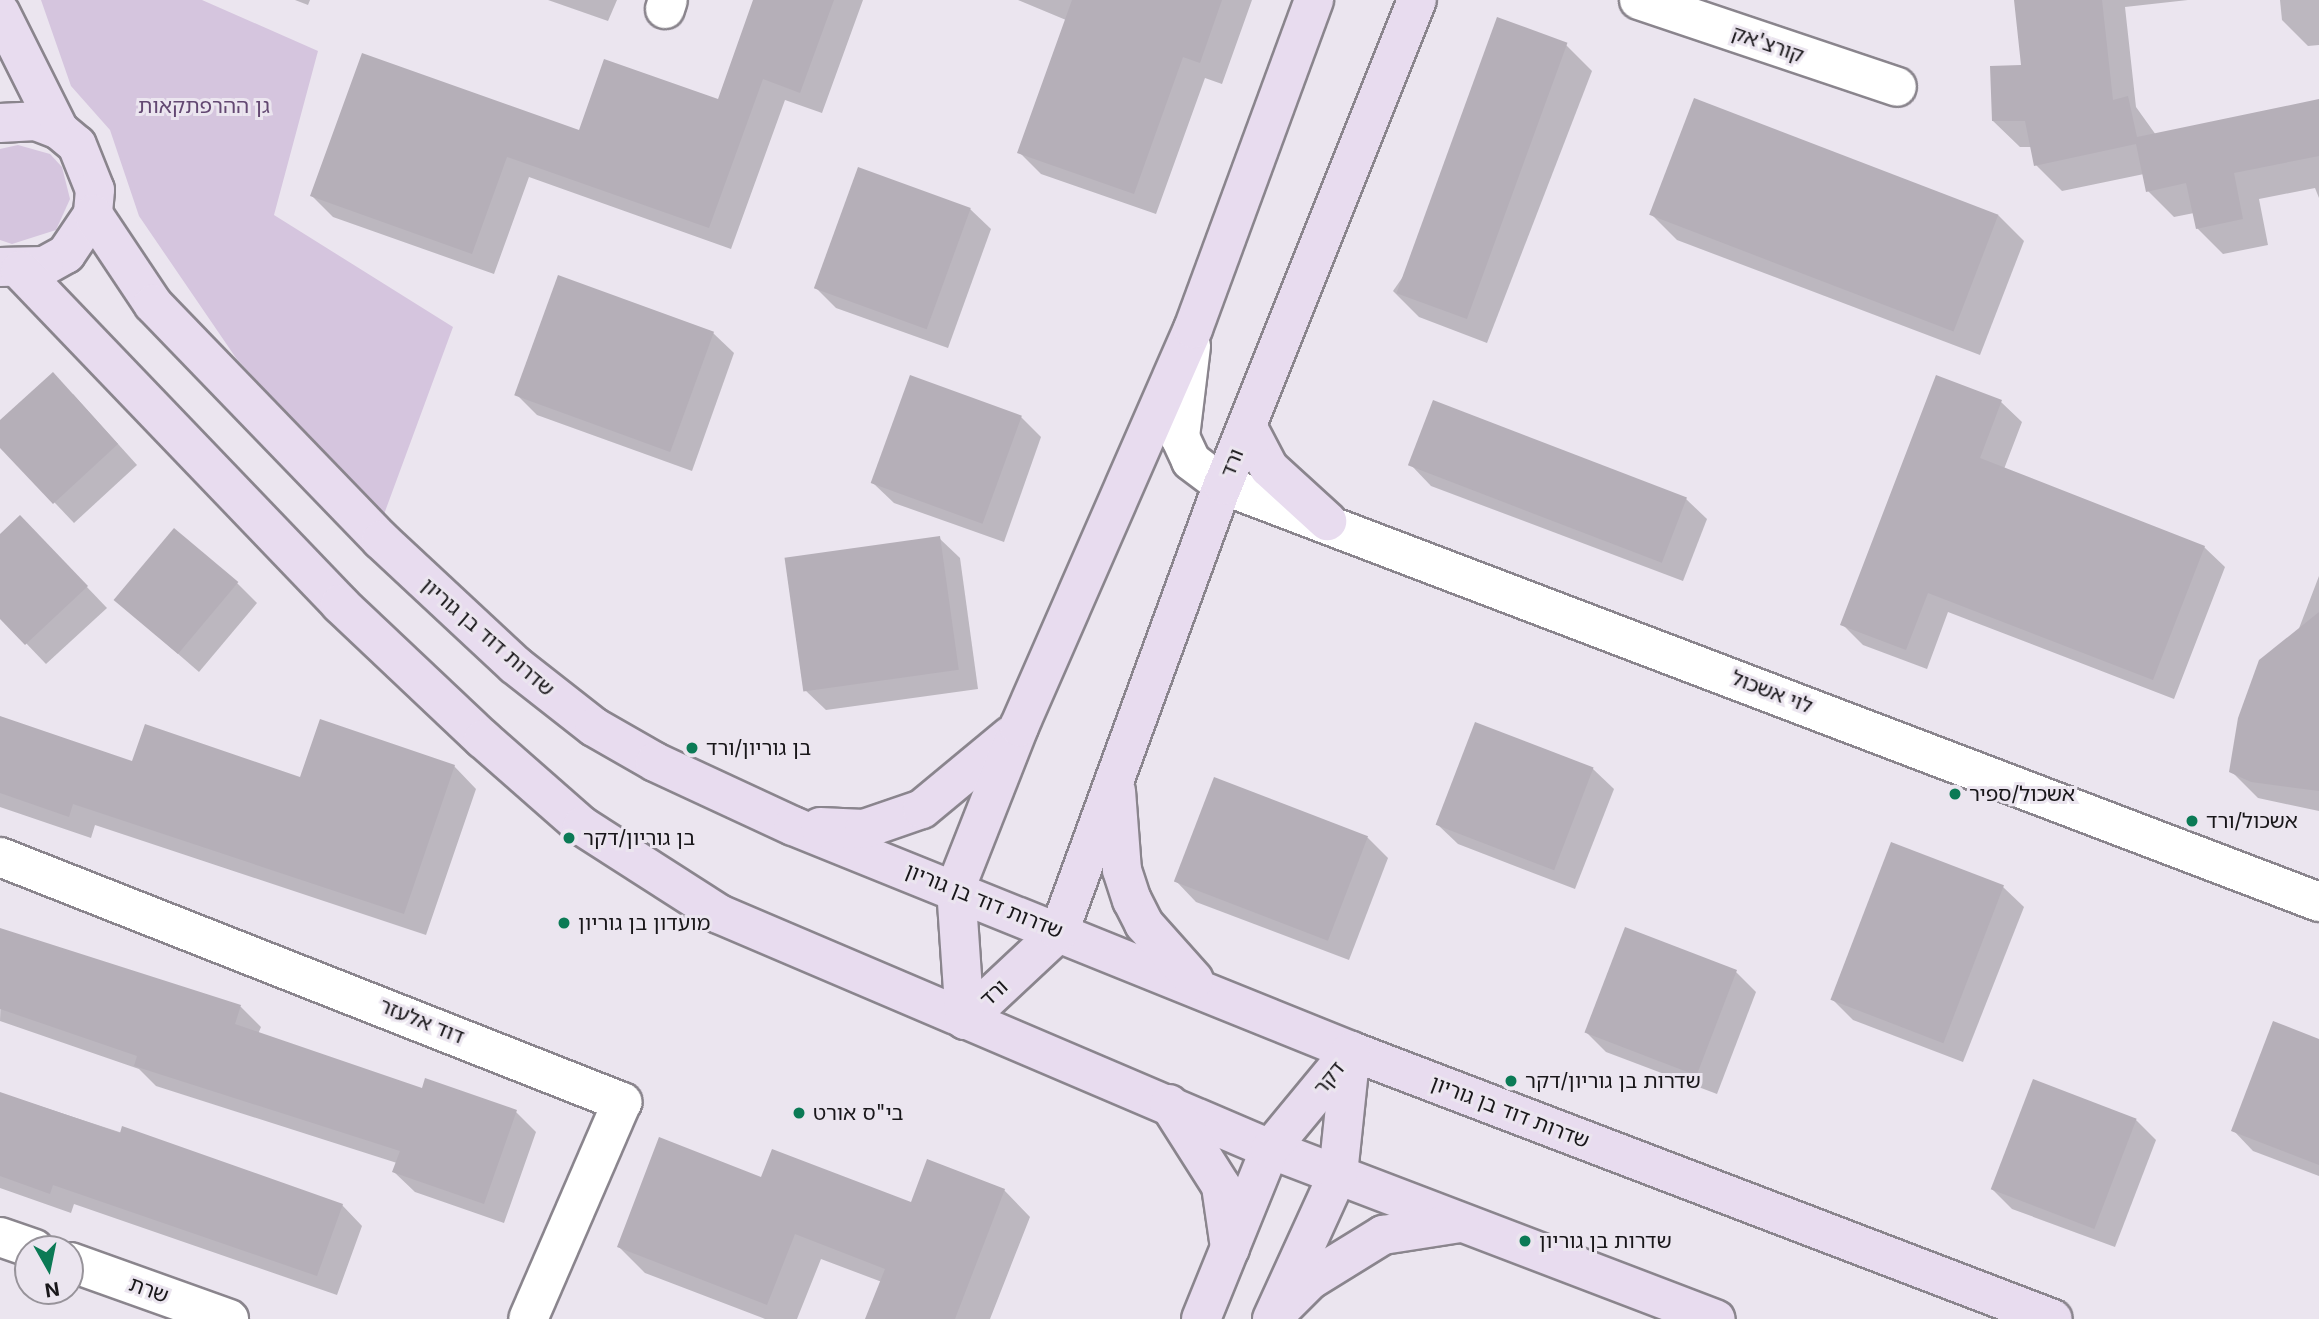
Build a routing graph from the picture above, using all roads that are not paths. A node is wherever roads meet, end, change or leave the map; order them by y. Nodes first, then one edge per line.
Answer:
1 (1314, 0) edge
2 (1385, 0) edge
3 (1405, 0) edge
4 (1417, 0) edge
5 (1639, 0) edge
6 (0, 12) edge
7 (1897, 87) dead end
8 (0, 124) edge
9 (59, 130) junction
10 (93, 214) junction
11 (10, 268) edge
12 (1193, 329) junction
13 (1247, 426) junction
14 (1223, 485) junction
15 (1326, 521) junction
16 (1018, 727) junction
17 (1116, 778) junction
18 (793, 826) junction
19 (0, 857) edge
20 (956, 887) junction
21 (2319, 902) edge
22 (1059, 932) junction
23 (1200, 987) junction
24 (965, 1020) junction
25 (1351, 1051) junction
26 (1169, 1104) junction
27 (1270, 1149) junction
28 (1339, 1174) junction
29 (1465, 1222) junction
30 (1230, 1248) junction
31 (84, 1267) edge
32 (1273, 1317) edge
33 (229, 1319) edge
34 (528, 1319) edge
35 (1201, 1319) edge
36 (1716, 1319) edge
37 (2053, 1319) edge

1 - 12 main road, ורד
2 - 3 main road
4 - 13 main road, ורד
5 - 7 street, קורצ'אק
6 - 9 main road
8 - 9 main road
9 - 10 main road
10 - 11 main road
10 - 18 main road, שדרות דוד בן גוריון
11 - 24 main road
12 - 14 street, לוי אשכול
12 - 16 main road, ורד
13 - 14 main road, ורד
13 - 15 main road
14 - 15 street, לוי אשכול
14 - 17 main road, ורד
15 - 21 street, לוי אשכול
16 - 18 main road
16 - 20 main road, ורד
17 - 22 main road, ורד
17 - 23 main road
18 - 20 main road, שדרות דוד בן גוריון
19 - 34 street, דוד אלעזר
20 - 22 main road, שדרות דוד בן גוריון
20 - 24 main road, ורד
22 - 23 main road, שדרות דוד בן גוריון
22 - 24 main road, ורד
23 - 25 main road, שדרות דוד בן גוריון
24 - 26 main road
25 - 27 main road, דקר
25 - 28 main road, דקר
25 - 37 main road, שדרות דוד בן גוריון
26 - 27 main road
26 - 30 main road
27 - 28 main road
27 - 30 main road, דקר
28 - 29 main road
28 - 32 main road, דקר
29 - 32 main road
29 - 36 main road
30 - 35 main road, דקר
31 - 33 street, שרת

